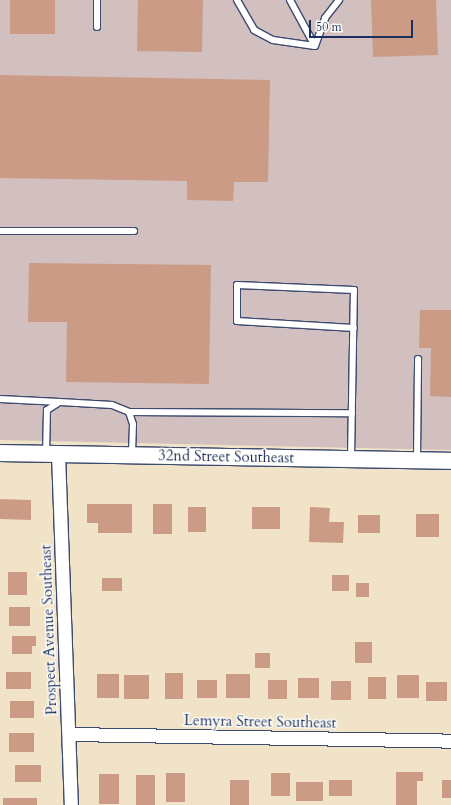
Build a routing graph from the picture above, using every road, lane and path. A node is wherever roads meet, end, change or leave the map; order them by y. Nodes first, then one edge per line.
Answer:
1 (98, 0) edge
2 (237, 0) edge
3 (290, 0) edge
4 (339, 0) edge
5 (98, 27) dead end
6 (315, 46) junction
7 (0, 231) edge
8 (134, 231) dead end
9 (354, 328) junction
10 (418, 359) dead end
11 (0, 398) edge
12 (60, 402) junction
13 (129, 412) junction
14 (352, 413) junction
15 (0, 453) edge
16 (52, 454) junction
17 (132, 455) junction
18 (351, 460) junction
19 (417, 461) junction
20 (451, 461) edge
21 (69, 734) junction
22 (451, 741) edge
23 (71, 805) edge

1 - 5 lane
2 - 6 lane
3 - 6 lane
4 - 6 lane
7 - 8 lane
9 - 9 lane
9 - 14 lane
10 - 19 lane
11 - 12 lane
12 - 13 lane
12 - 16 lane
13 - 14 lane
13 - 17 lane
14 - 18 lane
15 - 16 street, 32nd Street Southeast
16 - 17 street, 32nd Street Southeast
16 - 21 street, Prospect Avenue Southeast
17 - 18 street, 32nd Street Southeast
18 - 19 street, 32nd Street Southeast
19 - 20 street, 32nd Street Southeast
21 - 22 street, Lemyra Street Southeast
21 - 23 street, Prospect Avenue Southeast

